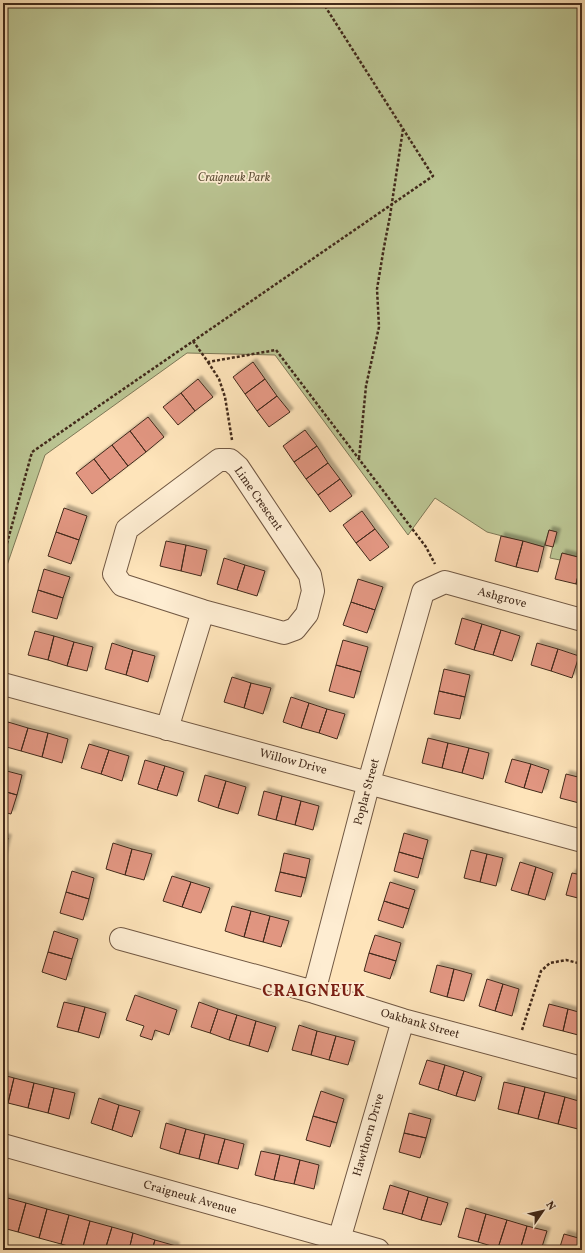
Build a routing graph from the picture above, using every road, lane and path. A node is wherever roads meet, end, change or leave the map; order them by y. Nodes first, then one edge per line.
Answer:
1 (323, 3) edge
2 (403, 129) junction
3 (392, 204) junction
4 (193, 341) junction
5 (208, 362) junction
6 (359, 459) junction
7 (230, 460) junction
8 (3, 558) edge
9 (445, 582) junction
10 (203, 611) junction
11 (582, 620) edge
12 (3, 684) edge
13 (167, 729) junction
14 (370, 782) junction
15 (582, 841) edge
16 (121, 939) dead end
17 (582, 964) edge
18 (314, 992) junction
19 (403, 1020) junction
20 (516, 1050) junction
21 (582, 1068) edge
22 (3, 1145) edge
23 (337, 1245) edge
24 (378, 1250) edge

1 - 2 path
2 - 3 path
2 - 3 path
3 - 4 path
3 - 6 path
4 - 5 path
4 - 8 path
5 - 6 path
5 - 7 path
6 - 9 path
7 - 10 street, Lime Crescent
7 - 10 street, Lime Crescent
9 - 11 street, Ashgrove
9 - 14 street, Poplar Street
10 - 13 street
12 - 13 street, Willow Drive
13 - 14 street, Willow Drive
14 - 15 street, Willow Drive
14 - 18 street, Poplar Street
16 - 18 street, Oakbank Street
17 - 20 path
18 - 19 street, Oakbank Street
19 - 20 street, Oakbank Street
19 - 23 street, Hawthorn Drive
20 - 21 street, Oakbank Street
22 - 23 street, Craigneuk Avenue
23 - 24 street, Craigneuk Avenue

